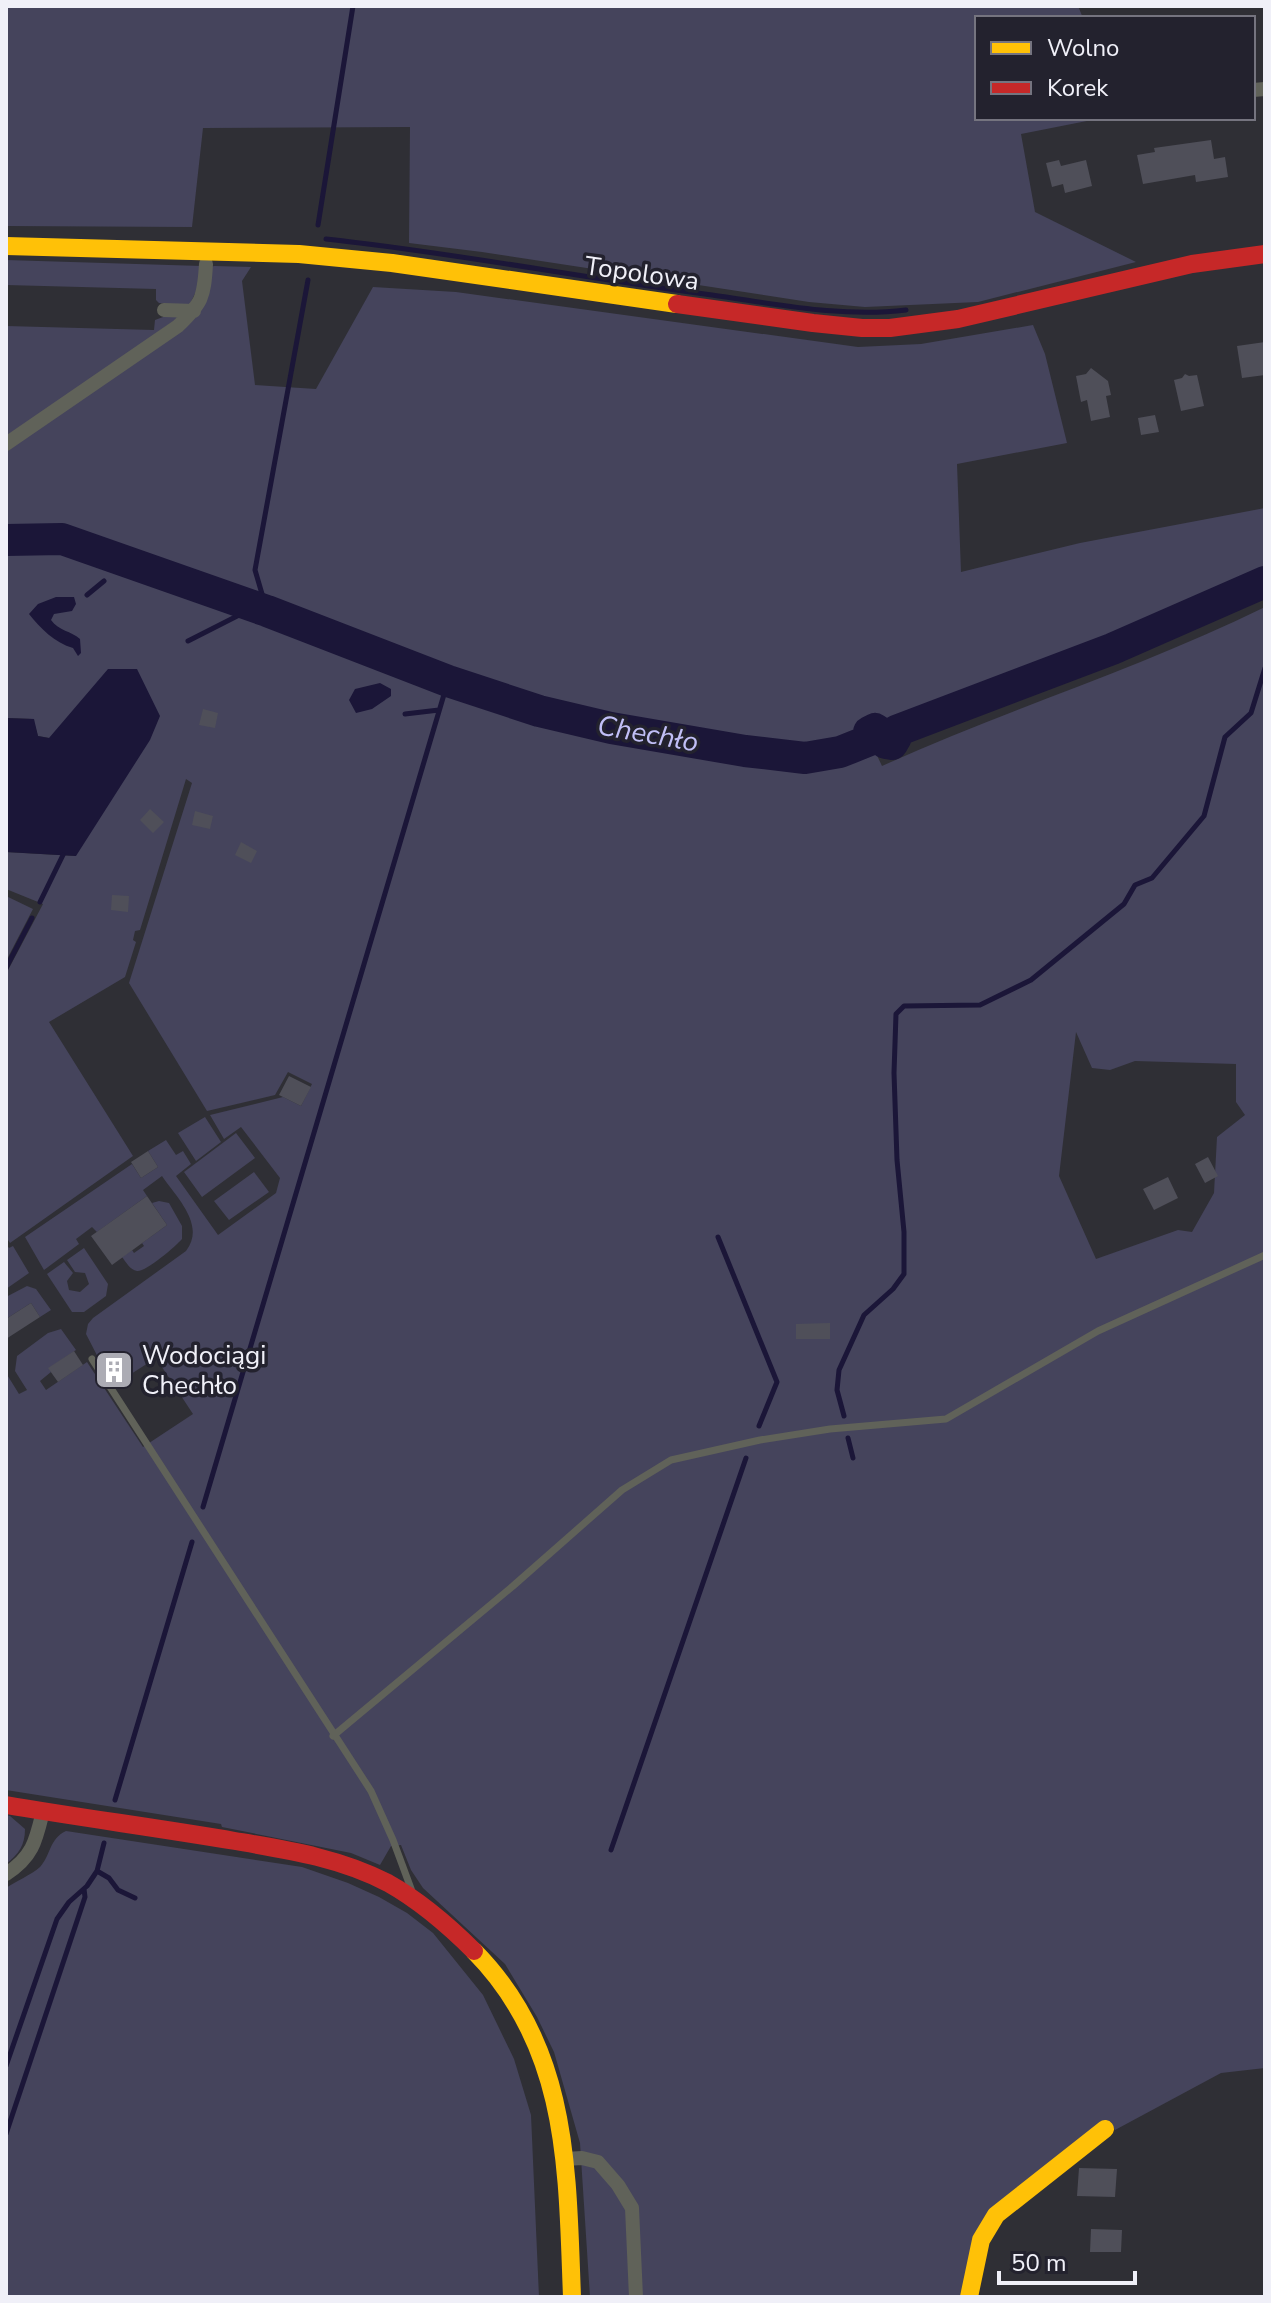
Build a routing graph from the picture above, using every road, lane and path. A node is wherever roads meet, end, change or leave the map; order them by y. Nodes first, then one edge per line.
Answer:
1 (6, 246) edge
2 (1265, 254) edge
3 (206, 264) dead end
4 (164, 310) dead end
5 (194, 311) junction
6 (6, 444) edge
7 (1265, 1255) edge
8 (92, 1359) dead end
9 (333, 1736) junction
10 (6, 1805) edge
11 (43, 1811) junction
12 (6, 1874) edge
13 (415, 1900) junction
14 (1105, 2129) dead end
15 (565, 2159) junction
16 (572, 2297) edge
17 (636, 2297) edge
18 (969, 2297) edge

1 - 2 street, Topolowa
3 - 5 street
4 - 5 street
5 - 6 street
7 - 9 lane
8 - 9 lane
9 - 13 lane
10 - 11 street
11 - 12 street
11 - 13 street
13 - 15 street
14 - 18 street
15 - 16 street
15 - 17 street

